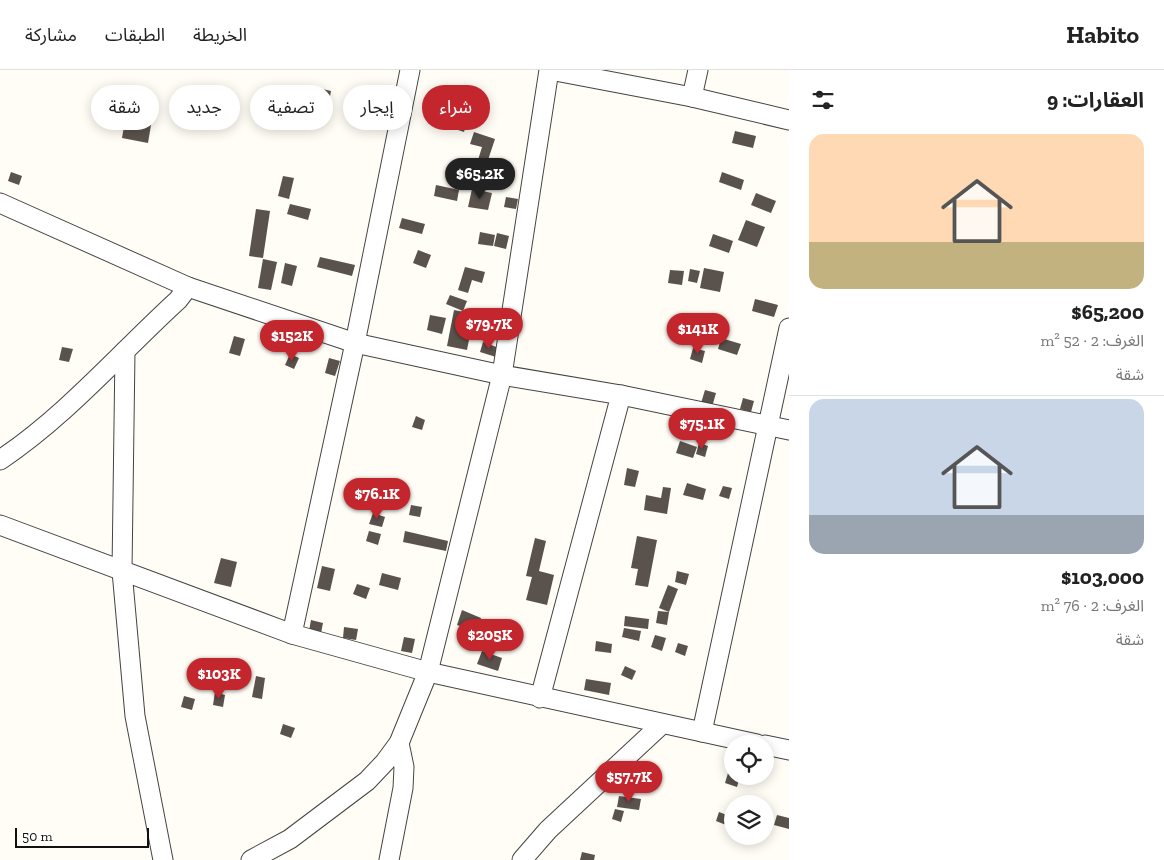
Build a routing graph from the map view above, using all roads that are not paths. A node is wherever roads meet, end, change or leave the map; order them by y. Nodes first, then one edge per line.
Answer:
1 (410, 70) edge
2 (550, 70) edge
3 (698, 70) edge
4 (692, 97) junction
5 (789, 120) edge
6 (0, 203) edge
7 (188, 287) junction
8 (789, 328) edge
9 (355, 343) junction
10 (125, 351) junction
11 (502, 376) junction
12 (621, 395) junction
13 (768, 425) junction
14 (789, 430) edge
15 (0, 460) edge
16 (0, 525) edge
17 (122, 571) junction
18 (292, 634) junction
19 (428, 672) junction
20 (540, 698) junction
21 (662, 724) junction
22 (702, 732) junction
23 (724, 737) edge
24 (399, 743) junction
25 (774, 748) edge
26 (789, 750) edge
27 (163, 860) edge
28 (251, 860) edge
29 (389, 860) edge
30 (522, 860) edge

1 - 9 street
2 - 4 street
2 - 11 street
3 - 4 street
4 - 5 street
6 - 7 street
7 - 9 street
7 - 10 street
8 - 13 street
9 - 11 street
9 - 18 street
10 - 15 street
10 - 17 street
11 - 12 street
11 - 19 street
12 - 13 street
12 - 20 street
13 - 14 street
13 - 22 street
16 - 17 street
17 - 18 street
17 - 27 street
18 - 19 street
19 - 20 street
19 - 24 street
20 - 21 street
21 - 22 street
21 - 30 street
22 - 23 street
24 - 28 street
24 - 29 street
25 - 26 street

